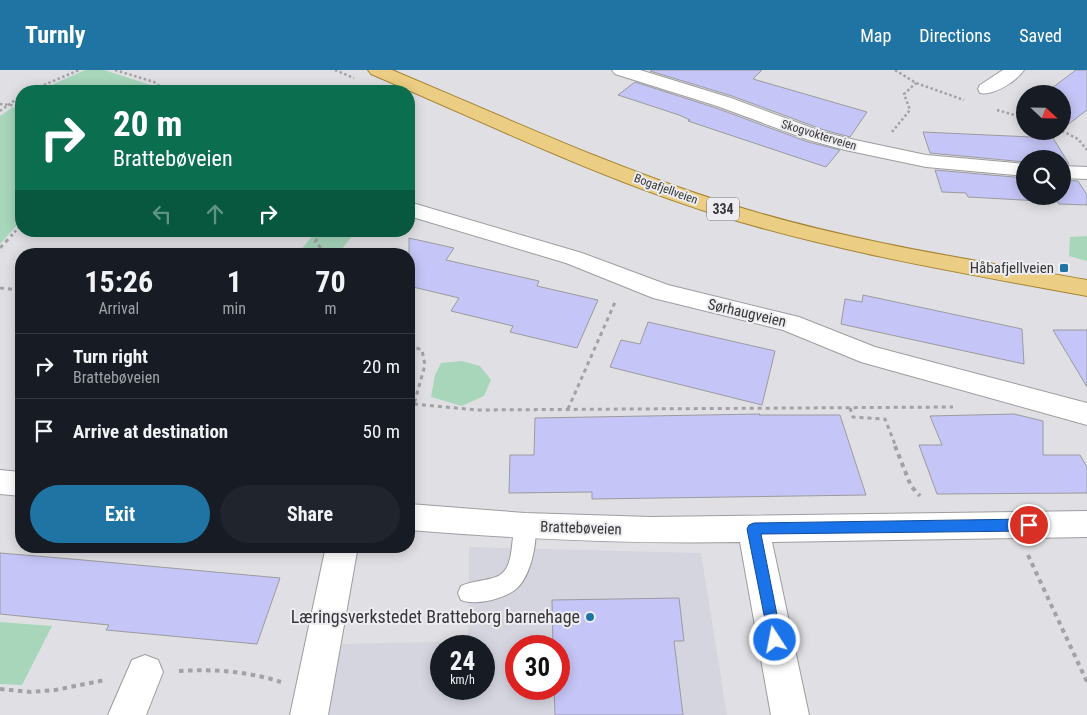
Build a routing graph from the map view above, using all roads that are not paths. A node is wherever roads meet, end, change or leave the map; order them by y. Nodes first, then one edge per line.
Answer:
1 (377, 70) edge
2 (621, 70) edge
3 (1015, 70) edge
4 (413, 85) edge
5 (415, 86) edge
6 (986, 89) dead end
7 (1016, 169) edge
8 (1071, 173) edge
9 (1087, 174) edge
10 (415, 210) edge
11 (1087, 288) edge
12 (1087, 414) edge
13 (0, 482) edge
14 (15, 483) edge
15 (415, 517) edge
16 (1087, 524) edge
17 (525, 526) junction
18 (754, 529) junction
19 (341, 553) edge
20 (469, 593) dead end
21 (145, 672) dead end
22 (127, 715) edge
23 (308, 715) edge
24 (790, 715) edge

1 - 4 main road, Bogafjellveien / 334
2 - 7 street, Skogvokterveien
3 - 6 street
5 - 11 main road, Bogafjellveien / 334
8 - 9 street
10 - 12 street, Sørhaugveien
13 - 14 street
15 - 17 street, Brattebøveien
16 - 18 street, Brattebøveien
17 - 18 street, Brattebøveien
17 - 20 lane
18 - 24 street
19 - 23 street
21 - 22 street

